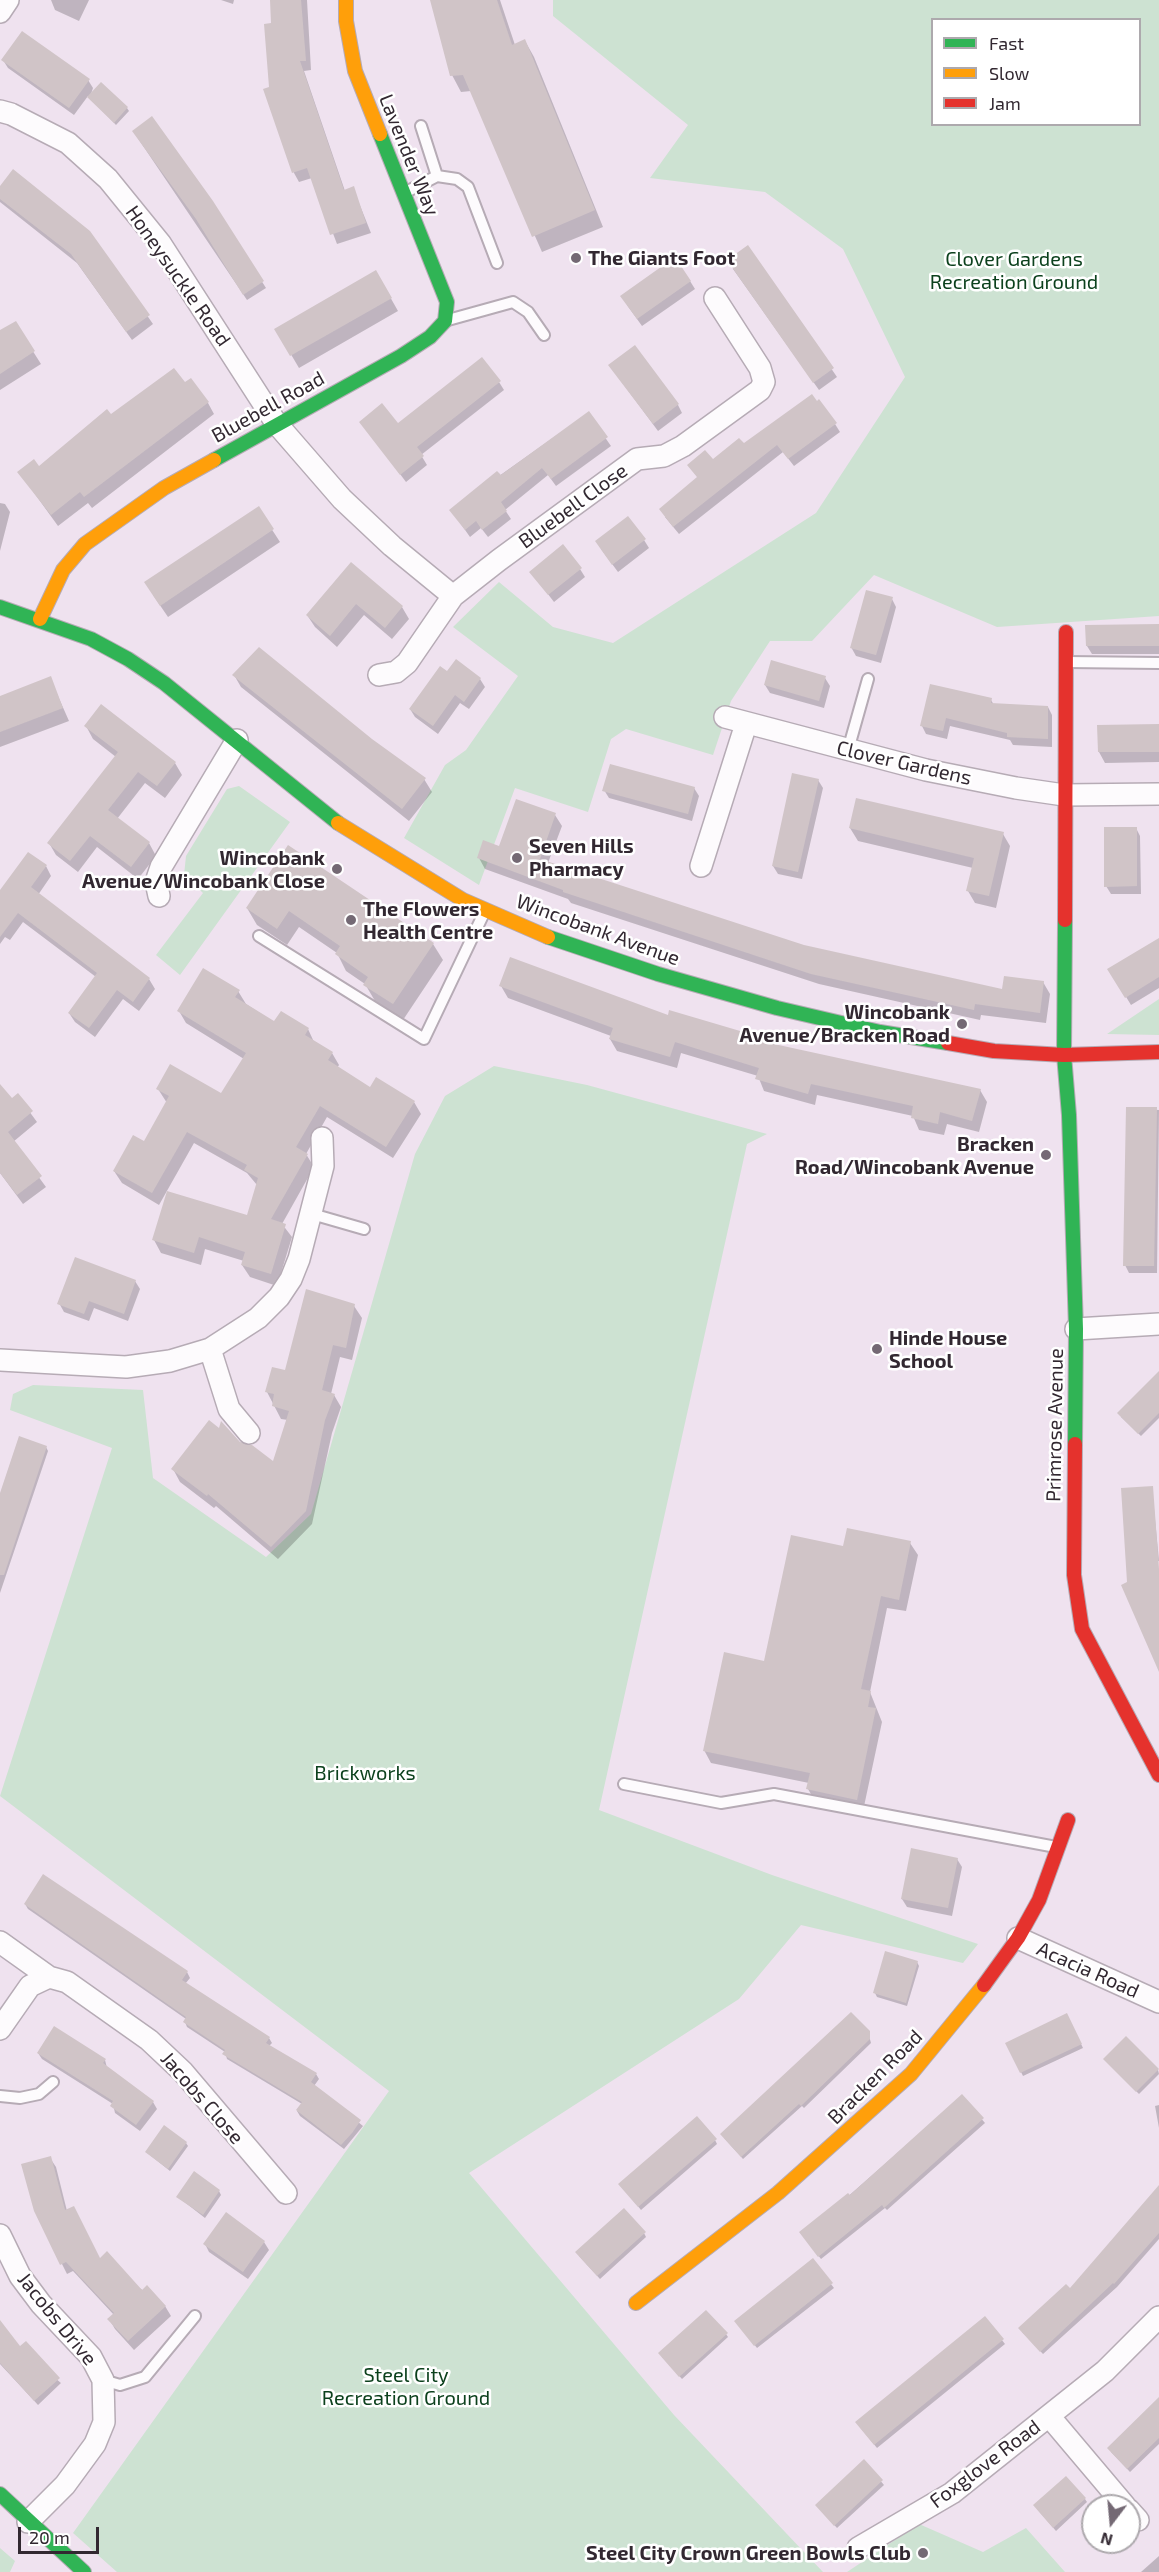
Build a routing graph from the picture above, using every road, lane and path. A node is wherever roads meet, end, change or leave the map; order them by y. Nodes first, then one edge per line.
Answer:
1 (8, 0) edge
2 (346, 0) edge
3 (0, 12) edge
4 (0, 111) edge
5 (421, 126) dead end
6 (437, 176) junction
7 (404, 194) junction
8 (497, 263) dead end
9 (715, 298) dead end
10 (444, 321) junction
11 (544, 335) dead end
12 (276, 423) junction
13 (453, 596) junction
14 (0, 607) edge
15 (40, 619) junction
16 (1066, 633) dead end
17 (1064, 662) junction
18 (1159, 663) edge
19 (379, 675) dead end
20 (868, 679) dead end
21 (725, 717) dead end
22 (746, 724) junction
23 (237, 740) junction
24 (848, 750) junction
25 (1159, 794) edge
26 (1064, 795) junction
27 (701, 866) dead end
28 (159, 896) dead end
29 (486, 910) junction
30 (259, 936) dead end
31 (1159, 1052) edge
32 (1064, 1055) junction
33 (322, 1138) dead end
34 (312, 1214) junction
35 (364, 1229) dead end
36 (1159, 1324) edge
37 (1076, 1329) junction
38 (210, 1349) junction
39 (0, 1360) edge
40 (249, 1434) dead end
41 (1159, 1775) edge
42 (624, 1784) dead end
43 (1068, 1820) dead end
44 (1059, 1847) junction
45 (1018, 1938) junction
46 (0, 1942) edge
47 (49, 1977) junction
48 (1159, 2002) edge
49 (0, 2029) edge
50 (53, 2082) dead end
51 (0, 2096) edge
52 (286, 2193) dead end
53 (0, 2235) edge
54 (636, 2303) dead end
55 (195, 2316) dead end
56 (1159, 2317) edge
57 (103, 2380) junction
58 (1050, 2416) junction
59 (0, 2494) edge
60 (1116, 2494) edge
61 (28, 2522) junction
62 (858, 2548) dead end
63 (84, 2572) edge

1 - 3 street
2 - 7 street, Lavender Way
4 - 12 street, Honeysuckle Road
5 - 6 lane
6 - 7 lane
6 - 8 lane
7 - 10 street, Lavender Way
9 - 13 street, Bluebell Close
10 - 11 lane, Bluebell Road
10 - 12 street, Bluebell Road
12 - 13 street
12 - 15 street, Bluebell Road
13 - 19 street, Bluebell Close
14 - 15 street, Wincobank Avenue
15 - 23 street, Wincobank Avenue
16 - 17 street
17 - 18 lane
17 - 26 street
20 - 24 lane
21 - 22 street, Clover Gardens
22 - 24 street, Clover Gardens
22 - 27 street
23 - 28 street
23 - 29 street, Wincobank Avenue
24 - 26 street, Clover Gardens
25 - 26 street, Clover Gardens
26 - 32 street
29 - 30 lane
29 - 32 street, Wincobank Avenue
31 - 32 street, Wincobank Avenue
32 - 37 street, Primrose Avenue
33 - 34 street
34 - 35 lane
34 - 38 street
36 - 37 street
37 - 41 street, Primrose Avenue
38 - 39 street
38 - 40 street
42 - 44 lane
43 - 44 street, Bracken Road
44 - 45 street, Bracken Road
45 - 48 street, Acacia Road
45 - 54 street, Bracken Road
46 - 47 street
47 - 49 street
47 - 52 street, Jacobs Close
50 - 51 lane
53 - 57 street, Jacobs Drive
55 - 57 lane
56 - 58 street, Foxglove Road
57 - 61 street, Jacobs Drive
58 - 60 street, Foxglove Road
58 - 62 street, Foxglove Road
59 - 61 street
61 - 63 street

